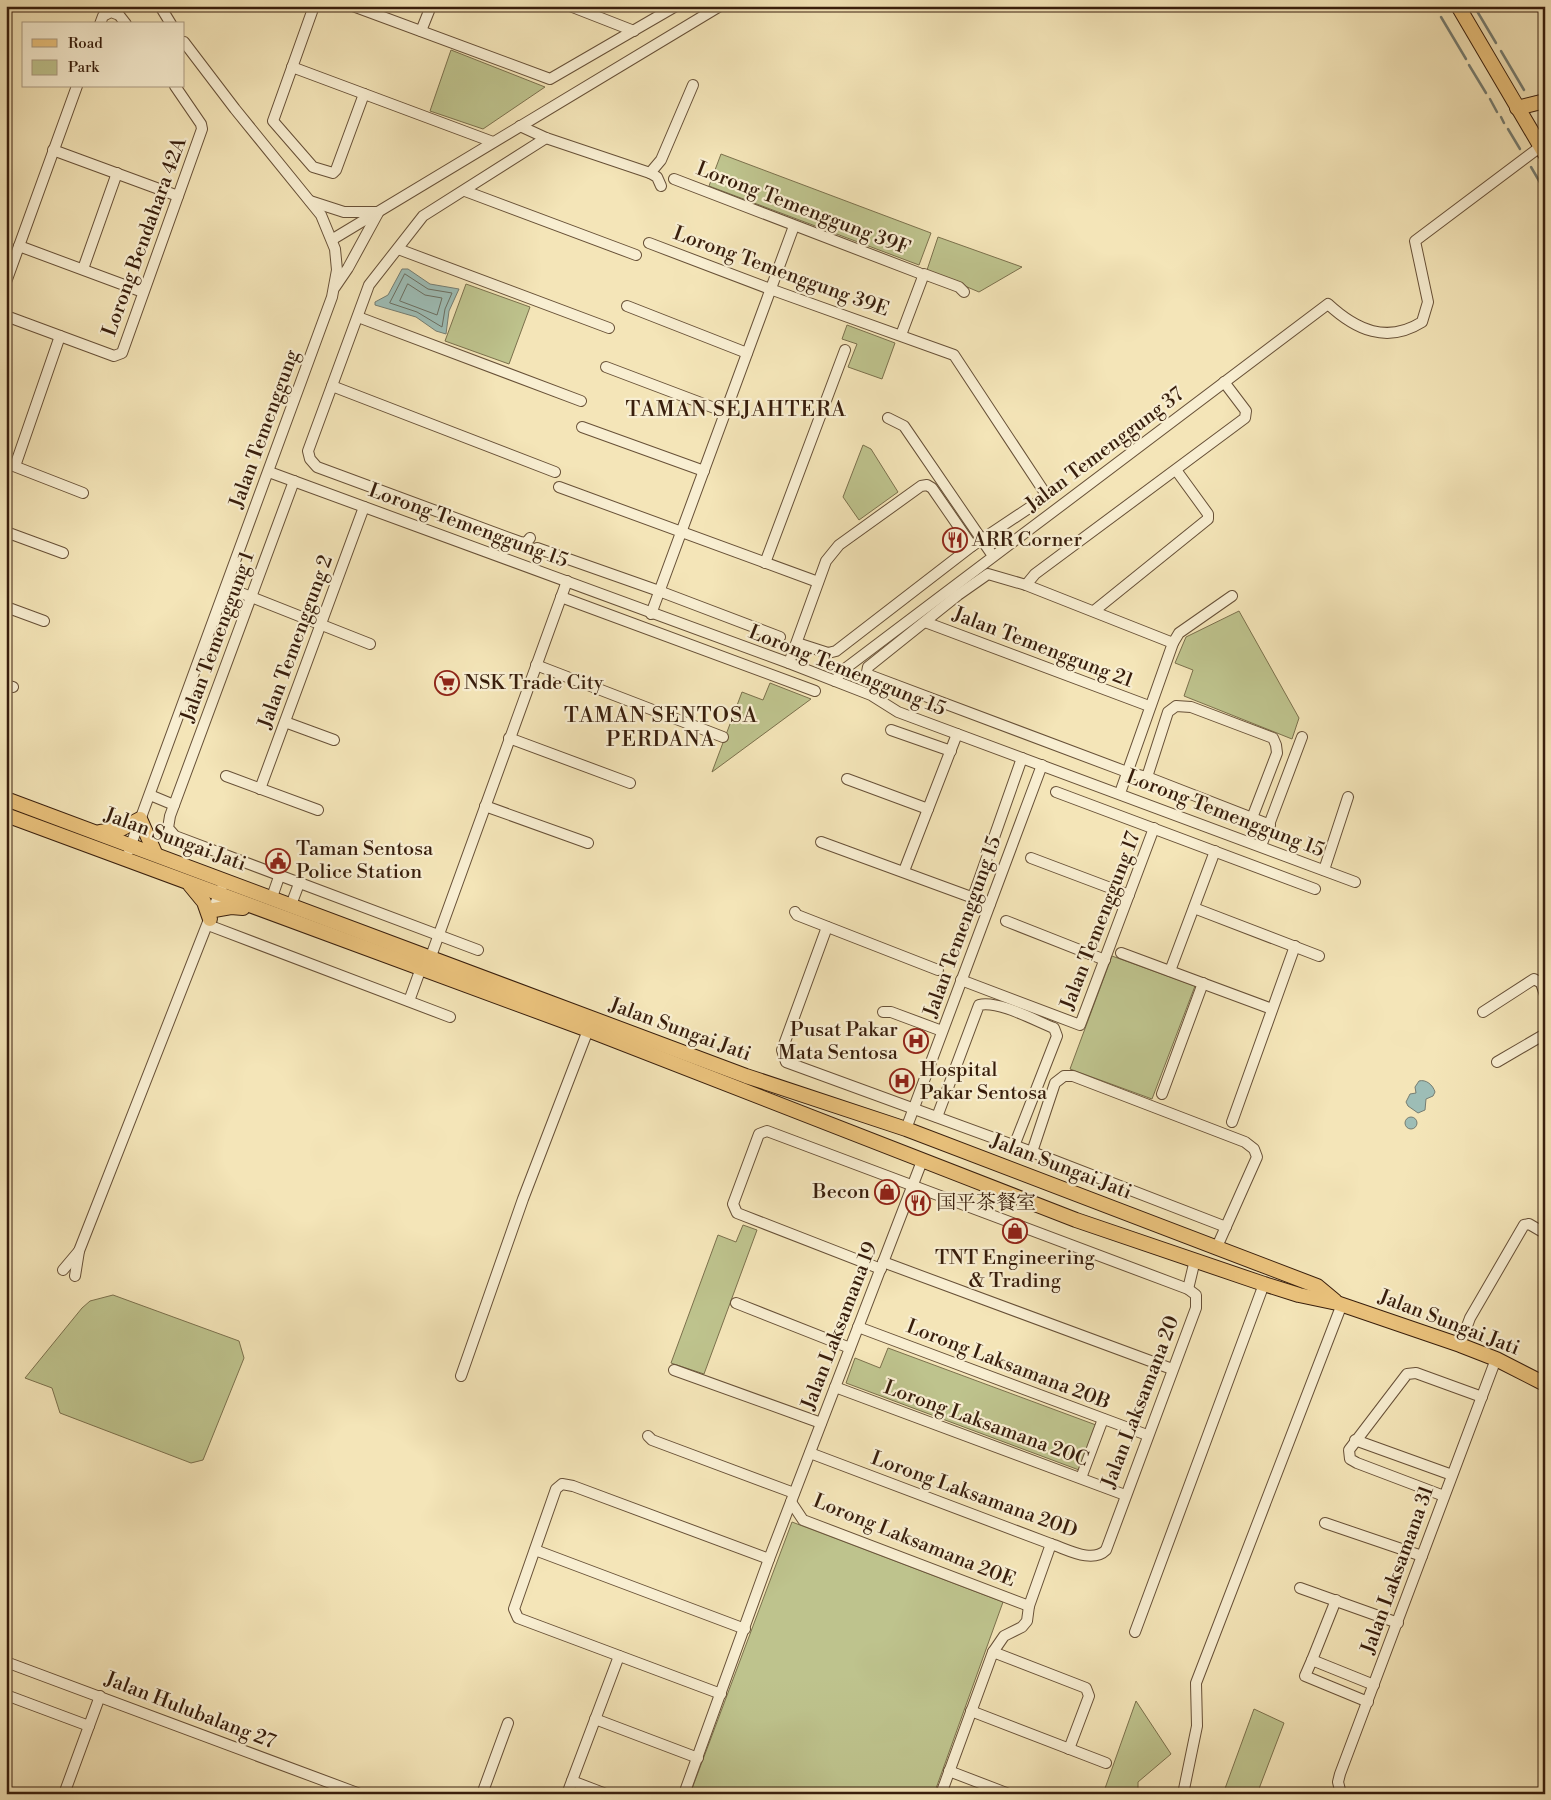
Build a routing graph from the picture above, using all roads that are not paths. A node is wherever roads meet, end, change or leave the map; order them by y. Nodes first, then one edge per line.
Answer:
1 (160, 6) edge
2 (314, 6) edge
3 (353, 6) edge
4 (431, 6) edge
5 (570, 6) edge
6 (676, 6) edge
7 (720, 6) edge
8 (1458, 6) edge
9 (101, 22) edge
10 (124, 22) edge
11 (170, 22) edge
12 (421, 31) junction
13 (634, 31) junction
14 (185, 43) edge
15 (292, 67) junction
16 (693, 85) dead end
17 (76, 88) edge
18 (176, 88) edge
19 (364, 94) junction
20 (1545, 101) edge
21 (1517, 108) junction
22 (520, 126) junction
23 (546, 138) junction
24 (493, 142) junction
25 (53, 150) junction
26 (1542, 150) edge
27 (117, 173) junction
28 (650, 173) junction
29 (674, 179) dead end
30 (661, 186) dead end
31 (465, 190) junction
32 (178, 196) junction
33 (310, 201) junction
34 (378, 212) junction
35 (794, 226) junction
36 (333, 239) junction
37 (649, 243) dead end
38 (19, 246) junction
39 (398, 249) junction
40 (636, 255) dead end
41 (82, 269) junction
42 (921, 273) junction
43 (6, 282) edge
44 (334, 289) junction
45 (770, 289) junction
46 (143, 292) junction
47 (964, 292) dead end
48 (627, 306) dead end
49 (6, 316) edge
50 (358, 317) junction
51 (608, 328) dead end
52 (901, 335) junction
53 (60, 336) junction
54 (845, 350) dead end
55 (747, 353) junction
56 (606, 367) dead end
57 (1224, 382) junction
58 (332, 386) junction
59 (581, 401) dead end
60 (725, 412) junction
61 (888, 418) dead end
62 (582, 427) dead end
63 (11, 465) edge
64 (1176, 470) junction
65 (704, 471) junction
66 (269, 472) junction
67 (555, 472) dead end
68 (294, 481) junction
69 (559, 487) dead end
70 (84, 493) dead end
71 (364, 507) junction
72 (6, 532) edge
73 (681, 532) junction
74 (530, 538) dead end
75 (982, 540) junction
76 (972, 546) junction
77 (537, 548) dead end
78 (63, 553) dead end
79 (993, 556) junction
80 (765, 563) junction
81 (567, 582) junction
82 (818, 582) junction
83 (1026, 585) junction
84 (226, 587) junction
85 (660, 590) junction
86 (1232, 596) dead end
87 (251, 597) junction
88 (561, 597) junction
89 (6, 608) edge
90 (1094, 611) junction
91 (651, 614) junction
92 (44, 622) dead end
93 (925, 622) junction
94 (321, 625) junction
95 (780, 637) dead end
96 (797, 642) junction
97 (1173, 643) junction
98 (370, 644) dead end
99 (789, 664) junction
100 (536, 665) junction
101 (835, 681) junction
102 (816, 691) dead end
103 (1149, 706) junction
104 (285, 722) junction
105 (891, 730) dead end
106 (957, 734) junction
107 (724, 737) dead end
108 (1302, 737) dead end
109 (509, 738) junction
110 (334, 740) dead end
111 (951, 751) junction
112 (1022, 758) junction
113 (1042, 765) junction
114 (1127, 772) junction
115 (226, 776) dead end
116 (1147, 777) junction
117 (846, 779) dead end
118 (630, 783) dead end
119 (260, 788) junction
120 (1056, 792) dead end
121 (1120, 793) junction
122 (150, 795) junction
123 (1348, 797) dead end
124 (6, 799) edge
125 (170, 803) junction
126 (485, 806) junction
127 (928, 809) junction
128 (318, 810) dead end
129 (6, 815) edge
130 (1252, 818) junction
131 (140, 819) junction
132 (1270, 825) junction
133 (1154, 828) junction
134 (97, 832) junction
135 (821, 842) dead end
136 (588, 843) dead end
137 (131, 844) junction
138 (1262, 846) junction
139 (1214, 851) junction
140 (154, 853) junction
141 (1031, 858) dead end
142 (125, 860) junction
143 (1324, 870) junction
144 (904, 871) junction
145 (280, 874) junction
146 (225, 880) junction
147 (300, 882) junction
148 (1355, 882) dead end
149 (190, 884) junction
150 (1315, 889) dead end
151 (219, 895) junction
152 (1129, 895) junction
153 (272, 897) junction
154 (973, 897) junction
155 (990, 904) junction
156 (292, 905) junction
157 (1194, 908) junction
158 (266, 912) junction
159 (795, 912) dead end
160 (210, 918) junction
161 (1006, 921) dead end
162 (827, 927) junction
163 (439, 934) junction
164 (1295, 946) junction
165 (478, 950) dead end
166 (1121, 953) dead end
167 (1319, 956) dead end
168 (1105, 960) junction
169 (426, 963) junction
170 (938, 970) dead end
171 (1170, 971) junction
172 (961, 980) junction
173 (1203, 983) junction
174 (1545, 995) edge
175 (409, 1001) junction
176 (1272, 1009) junction
177 (883, 1012) dead end
178 (1483, 1012) dead end
179 (450, 1017) dead end
180 (588, 1030) junction
181 (942, 1031) junction
182 (1545, 1034) edge
183 (1497, 1062) dead end
184 (1162, 1094) dead end
185 (914, 1108) junction
186 (937, 1117) junction
187 (1232, 1122) dead end
188 (906, 1129) junction
189 (935, 1141) junction
190 (1014, 1146) junction
191 (1032, 1152) junction
192 (925, 1162) junction
193 (913, 1185) junction
194 (1087, 1197) junction
195 (1076, 1220) junction
196 (1226, 1227) junction
197 (1541, 1232) dead end
198 (1216, 1249) junction
199 (79, 1250) junction
200 (1195, 1260) junction
201 (882, 1266) junction
202 (63, 1270) dead end
203 (75, 1276) dead end
204 (1264, 1284) junction
205 (1188, 1289) junction
206 (736, 1303) dead end
207 (1339, 1303) junction
208 (858, 1327) junction
209 (1460, 1345) junction
210 (850, 1348) junction
211 (1496, 1359) junction
212 (1172, 1369) junction
213 (674, 1370) dead end
214 (460, 1376) dead end
215 (1545, 1384) edge
216 (835, 1387) junction
217 (1482, 1397) junction
218 (1103, 1419) junction
219 (821, 1423) junction
220 (1147, 1435) junction
221 (648, 1436) dead end
222 (1355, 1440) junction
223 (810, 1453) junction
224 (1452, 1475) junction
225 (1081, 1478) junction
226 (1125, 1494) junction
227 (1444, 1496) junction
228 (792, 1498) junction
229 (1325, 1523) dead end
230 (1112, 1530) joint
231 (1051, 1544) junction
232 (535, 1550) junction
233 (1422, 1556) junction
234 (769, 1559) junction
235 (1300, 1588) dead end
236 (1336, 1600) junction
237 (1029, 1606) junction
238 (1398, 1623) junction
239 (744, 1629) junction
240 (1135, 1632) dead end
241 (993, 1652) junction
242 (619, 1656) junction
243 (1312, 1660) junction
244 (6, 1662) edge
245 (1374, 1685) junction
246 (721, 1694) junction
247 (6, 1695) edge
248 (100, 1696) junction
249 (1368, 1702) junction
250 (971, 1711) junction
251 (595, 1719) junction
252 (508, 1722) dead end
253 (89, 1726) junction
254 (1069, 1748) junction
255 (698, 1758) junction
256 (1106, 1763) dead end
257 (949, 1771) junction
258 (572, 1781) junction
259 (64, 1794) edge
260 (360, 1794) edge
261 (482, 1794) edge
262 (567, 1794) edge
263 (606, 1794) edge
264 (684, 1794) edge
265 (941, 1794) edge
266 (1009, 1794) edge
267 (1183, 1794) edge
268 (1341, 1794) edge

1 - 11 street
2 - 15 street
3 - 12 street
4 - 12 street
5 - 13 street
6 - 13 street
7 - 22 street
8 - 21 main road
9 - 10 street
12 - 13 street
14 - 33 street, Jalan Temenggung
15 - 19 street
15 - 19 street
16 - 28 street
17 - 25 street
18 - 32 street, Lorong Bendahara 42A
19 - 24 street
20 - 21 main road
21 - 26 main road
22 - 23 street
22 - 24 street
23 - 28 street
23 - 31 street
24 - 34 street
25 - 27 street
25 - 38 street
26 - 57 street, Jalan Temenggung 37
27 - 32 street
27 - 41 street
28 - 30 street
29 - 35 street, Lorong Temenggung 39F
31 - 39 street
31 - 40 street
32 - 46 street, Lorong Bendahara 42A
33 - 34 street
33 - 36 street, Jalan Temenggung
34 - 36 street
34 - 44 street
35 - 42 street, Lorong Temenggung 39F
35 - 45 street
36 - 44 street, Jalan Temenggung
37 - 45 street, Lorong Temenggung 39E
38 - 41 street
38 - 43 street
39 - 50 street
39 - 51 street
41 - 46 street
42 - 47 street, Lorong Temenggung 39F
42 - 52 street
44 - 66 street, Jalan Temenggung
45 - 52 street, Lorong Temenggung 39E
45 - 55 street
46 - 53 street, Lorong Bendahara 42A
48 - 55 street
49 - 53 street
50 - 58 street
50 - 59 street
52 - 75 street, Lorong Temenggung 39E
53 - 63 street
54 - 80 street
55 - 60 street
56 - 60 street
57 - 64 street
57 - 79 street, Jalan Temenggung 37
58 - 67 street
58 - 74 street
60 - 65 street
61 - 75 street
62 - 65 street
63 - 70 street
64 - 83 street
64 - 90 street
65 - 73 street
66 - 68 street, Lorong Temenggung 15
66 - 84 street, Jalan Temenggung
68 - 71 street, Lorong Temenggung 15
68 - 87 street, Jalan Temenggung 1
69 - 73 street
71 - 81 street, Lorong Temenggung 15
71 - 94 street, Jalan Temenggung 2
72 - 78 street
73 - 80 street
73 - 85 street
75 - 76 street
75 - 79 street
76 - 82 street
76 - 96 street
77 - 85 street
79 - 101 street, Jalan Temenggung 37
80 - 82 street
81 - 88 street
81 - 91 street, Lorong Temenggung 15
82 - 96 street
83 - 90 street
83 - 93 street
84 - 87 street
84 - 122 street, Jalan Temenggung
85 - 91 street
85 - 95 street
86 - 97 street
87 - 94 street
87 - 125 street, Jalan Temenggung 1
88 - 100 street
88 - 102 street
89 - 92 street
90 - 97 street
91 - 99 street, Lorong Temenggung 15
93 - 103 street, Jalan Temenggung 21
93 - 114 street
94 - 98 street
94 - 104 street, Jalan Temenggung 2
96 - 99 street
97 - 103 street
99 - 101 street, Lorong Temenggung 15
100 - 107 street
100 - 109 street
101 - 106 street, Lorong Temenggung 15
103 - 114 street
104 - 110 street
104 - 119 street, Jalan Temenggung 2
105 - 111 street
106 - 111 street
106 - 112 street, Lorong Temenggung 15
108 - 132 street
109 - 118 street
109 - 126 street
111 - 127 street
112 - 113 street, Lorong Temenggung 15
112 - 154 street
113 - 121 street, Lorong Temenggung 15
113 - 155 street, Jalan Temenggung 15
114 - 116 street
114 - 121 street
115 - 119 street
116 - 130 street
116 - 130 street
117 - 127 street
119 - 128 street
120 - 133 street
121 - 138 street, Lorong Temenggung 15
122 - 125 street
122 - 131 street, Jalan Temenggung
123 - 143 street
124 - 134 main road, Jalan Sungai Jati
125 - 145 street, Jalan Temenggung 1
126 - 136 street
126 - 163 street
127 - 144 street
129 - 142 main road, Jalan Sungai Jati
130 - 132 street
131 - 134 main road
131 - 137 street, Jalan Temenggung
131 - 140 main road
132 - 138 street
133 - 139 street
133 - 152 street, Jalan Temenggung 17
134 - 137 main road, Jalan Sungai Jati
135 - 144 street
137 - 140 main road, Jalan Sungai Jati
137 - 142 street, Jalan Temenggung
138 - 143 street, Lorong Temenggung 15
139 - 150 street
139 - 157 street
140 - 146 main road, Jalan Sungai Jati
141 - 152 street
142 - 149 main road, Jalan Sungai Jati
143 - 148 street, Lorong Temenggung 15
144 - 154 street
145 - 147 street, Jalan Temenggung 1
145 - 153 street
146 - 151 street
146 - 153 main road, Jalan Sungai Jati
147 - 156 street
147 - 163 street, Jalan Temenggung 1
149 - 151 main road, Jalan Sungai Jati
149 - 160 main road
151 - 158 main road, Jalan Sungai Jati
151 - 160 street
152 - 168 street, Jalan Temenggung 17
153 - 156 main road, Jalan Sungai Jati
154 - 155 street
155 - 172 street, Jalan Temenggung 15
156 - 169 main road, Jalan Sungai Jati
157 - 164 street
157 - 171 street
158 - 160 main road
158 - 169 main road, Jalan Sungai Jati
159 - 162 street
160 - 175 street
160 - 199 street
161 - 168 street
162 - 170 street
162 - 185 street
163 - 165 street, Jalan Temenggung 1
163 - 169 street
164 - 167 street
164 - 176 street
166 - 171 street
168 - 172 street, Jalan Temenggung 17
169 - 175 street
169 - 180 main road, Jalan Sungai Jati
169 - 188 main road, Jalan Sungai Jati
171 - 173 street
172 - 181 street, Jalan Temenggung 15
173 - 176 street
173 - 184 street
174 - 178 street
175 - 179 street
176 - 187 street
177 - 181 street
180 - 192 main road, Jalan Sungai Jati
180 - 214 street
181 - 185 street, Jalan Temenggung 15
182 - 183 street
185 - 186 street
185 - 188 street, Jalan Temenggung 15
186 - 190 street
186 - 190 street
188 - 189 main road, Jalan Sungai Jati
189 - 192 main road
189 - 194 main road, Jalan Sungai Jati
190 - 191 street
191 - 196 street
191 - 196 street
192 - 193 street, Jalan Laksamana 19
192 - 195 main road, Jalan Sungai Jati
193 - 201 street, Jalan Laksamana 19
193 - 201 street
193 - 205 street
194 - 195 main road
194 - 198 main road, Jalan Sungai Jati
195 - 200 main road, Jalan Sungai Jati
196 - 198 street
197 - 209 street
198 - 207 main road, Jalan Sungai Jati
199 - 202 street
199 - 203 street
200 - 204 main road, Jalan Sungai Jati
200 - 205 street
201 - 208 street, Jalan Laksamana 19
201 - 212 street
204 - 207 main road, Jalan Sungai Jati
204 - 240 street
205 - 212 street, Jalan Laksamana 20
206 - 210 street
207 - 209 main road, Jalan Sungai Jati
207 - 267 street
208 - 210 street, Jalan Laksamana 19
208 - 218 street, Lorong Laksamana 20B
209 - 211 main road, Jalan Sungai Jati
210 - 216 street, Jalan Laksamana 19
211 - 215 main road, Jalan Sungai Jati
211 - 217 street, Jalan Laksamana 31
212 - 220 street, Jalan Laksamana 20
213 - 219 street
216 - 219 street, Jalan Laksamana 19
216 - 225 street, Lorong Laksamana 20C
217 - 222 street
217 - 224 street, Jalan Laksamana 31
218 - 220 street, Lorong Laksamana 20B
218 - 225 street
219 - 223 street, Jalan Laksamana 19
220 - 226 street, Jalan Laksamana 20
221 - 228 street
222 - 224 street
222 - 227 street
223 - 228 street, Jalan Laksamana 19
223 - 231 street, Lorong Laksamana 20D
224 - 227 street, Jalan Laksamana 31
225 - 226 street, Lorong Laksamana 20C
226 - 230 street, Jalan Laksamana 20
227 - 233 street, Jalan Laksamana 31
228 - 234 street, Jalan Laksamana 19
228 - 237 street, Lorong Laksamana 20E
229 - 233 street
230 - 231 street, Lorong Laksamana 20D
231 - 237 street
232 - 234 street
232 - 239 street
232 - 242 street
233 - 238 street, Jalan Laksamana 31
234 - 239 street, Jalan Laksamana 19
235 - 236 street
236 - 238 street
236 - 243 street
237 - 241 street
238 - 245 street, Jalan Laksamana 31
239 - 246 street, Jalan Laksamana 19
241 - 250 street
241 - 254 street
242 - 246 street
242 - 251 street
243 - 245 street
243 - 249 street
244 - 248 street, Jalan Hulubalang 27
245 - 249 street, Jalan Laksamana 31
246 - 255 street, Jalan Laksamana 19
247 - 253 street
248 - 253 street
248 - 260 street, Jalan Hulubalang 27
249 - 268 street, Jalan Laksamana 31
250 - 254 street
250 - 257 street
251 - 255 street
251 - 258 street
252 - 261 street
253 - 259 street
254 - 256 street
255 - 264 street, Jalan Laksamana 19
257 - 265 street
257 - 266 street
258 - 262 street
258 - 263 street

